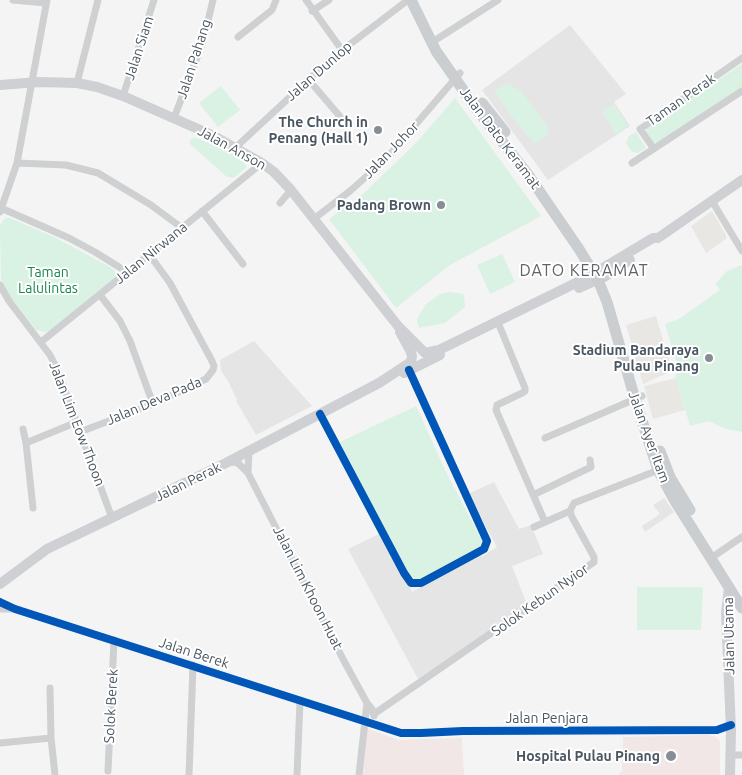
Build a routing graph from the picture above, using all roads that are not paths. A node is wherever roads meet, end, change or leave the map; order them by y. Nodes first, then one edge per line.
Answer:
1 (14, 0) edge
2 (98, 0) edge
3 (154, 0) edge
4 (213, 0) edge
5 (276, 0) edge
6 (306, 0) edge
7 (329, 0) edge
8 (410, 0) edge
9 (420, 0) edge
10 (498, 0) edge
11 (47, 2) edge
12 (312, 11) junction
13 (241, 35) dead end
14 (437, 39) junction
15 (342, 50) junction
16 (742, 58) edge
17 (457, 75) junction
18 (308, 79) junction
19 (32, 82) junction
20 (77, 83) junction
21 (0, 85) edge
22 (742, 91) edge
23 (123, 96) junction
24 (174, 118) junction
25 (343, 120) dead end
26 (235, 148) junction
27 (654, 148) junction
28 (17, 163) junction
29 (262, 163) junction
30 (632, 163) dead end
31 (742, 180) edge
32 (291, 190) junction
33 (712, 201) junction
34 (280, 203) dead end
35 (1, 210) edge
36 (202, 211) junction
37 (315, 218) junction
38 (182, 228) junction
39 (742, 251) edge
40 (149, 254) junction
41 (243, 264) dead end
42 (127, 272) junction
43 (599, 275) junction
44 (0, 285) edge
45 (100, 295) junction
46 (497, 323) junction
47 (398, 326) junction
48 (41, 342) junction
49 (409, 370) junction
50 (379, 383) junction
51 (638, 398) junction
52 (153, 404) junction
53 (320, 414) junction
54 (77, 422) junction
55 (23, 429) dead end
56 (80, 432) junction
57 (545, 438) dead end
58 (26, 442) junction
59 (249, 451) junction
60 (590, 460) dead end
61 (226, 463) junction
62 (662, 469) junction
63 (248, 473) junction
64 (533, 495) junction
65 (33, 508) dead end
66 (570, 511) junction
67 (112, 518) junction
68 (545, 522) junction
69 (534, 527) dead end
70 (742, 538) edge
71 (714, 556) junction
72 (0, 584) edge
73 (728, 587) junction
74 (742, 595) edge
75 (0, 602) edge
76 (742, 608) edge
77 (0, 609) edge
78 (15, 609) junction
79 (114, 640) junction
80 (193, 665) junction
81 (50, 688) dead end
82 (300, 700) junction
83 (367, 703) junction
84 (374, 714) junction
85 (365, 720) junction
86 (374, 724) junction
87 (731, 725) junction
88 (717, 730) junction
89 (732, 737) junction
90 (51, 738) junction
91 (0, 743) edge
92 (731, 755) junction
93 (742, 755) edge
94 (108, 772) dead end
95 (55, 775) edge
96 (189, 775) edge
97 (297, 775) edge
98 (359, 775) edge
99 (730, 775) edge

1 - 11 street
2 - 20 street
3 - 23 street, Jalan Siam
4 - 24 street, Jalan Pahang
5 - 13 street
6 - 12 street
7 - 12 street
8 - 15 street, Jalan Dunlop
8 - 17 main road, Jalan Dato Keramat
9 - 14 main road, Jalan Dato Keramat
10 - 14 street
11 - 19 street
12 - 15 street
14 - 17 main road, Jalan Dato Keramat
15 - 18 street, Jalan Dunlop
16 - 27 street, Taman Perak
17 - 37 street, Jalan Johor
17 - 43 main road, Jalan Dato Keramat
18 - 25 street
18 - 26 street, Jalan Dunlop
19 - 20 main road, Jalan Anson
19 - 21 main road, Jalan Anson
19 - 28 street
20 - 23 main road, Jalan Anson
22 - 27 street, Taman Perak
23 - 24 main road, Jalan Anson
24 - 26 main road, Jalan Anson
26 - 29 main road, Jalan Anson
27 - 30 street, Taman Perak
28 - 35 street
28 - 38 street
29 - 32 main road, Jalan Anson
29 - 36 street, Jalan Nirwana
31 - 33 main road, Jalan Perak
32 - 34 street
32 - 37 main road, Jalan Anson
33 - 39 street
33 - 43 main road, Jalan Perak
35 - 42 street
36 - 38 street, Jalan Nirwana
36 - 41 street
37 - 47 main road, Jalan Anson
38 - 40 street, Jalan Nirwana
40 - 42 street, Jalan Nirwana
40 - 52 street, Jalan Deva Pada
42 - 45 street, Jalan Nirwana
43 - 46 main road, Jalan Perak
43 - 51 main road, Jalan Ayer Itam
44 - 48 street, Jalan Lim Eow Thoon
45 - 48 street, Jalan Nirwana
45 - 52 street
46 - 47 main road, Jalan Perak
46 - 49 main road, Jalan Perak
46 - 64 street
47 - 50 main road, Jalan Perak
48 - 54 street, Jalan Lim Eow Thoon
49 - 50 main road, Jalan Perak
49 - 53 street
50 - 53 main road, Jalan Perak
51 - 57 street
51 - 62 main road, Jalan Ayer Itam
52 - 56 street, Jalan Deva Pada
53 - 59 main road, Jalan Perak
54 - 56 street, Jalan Lim Eow Thoon
54 - 58 street
55 - 58 street
56 - 67 street, Jalan Lim Eow Thoon
58 - 65 street
59 - 61 main road, Jalan Perak
59 - 63 street, Jalan Lim Khoon Huat
60 - 64 street
61 - 63 street
61 - 67 main road, Jalan Perak
62 - 66 street
62 - 71 main road, Jalan Ayer Itam
63 - 83 street, Jalan Lim Khoon Huat
64 - 68 street
66 - 68 street
66 - 84 street, Solok Kebun Nyior
67 - 72 main road, Jalan Perak
68 - 69 street
70 - 71 street
71 - 73 main road, Jalan Ayer Itam
71 - 74 main road, Jalan Ayer Itam
73 - 76 main road, Jalan Ayer Itam
73 - 87 main road, Jalan Utama
75 - 78 street, Jalan Berek
77 - 78 street, Jalan Berek
78 - 79 street, Jalan Berek
79 - 80 street, Jalan Berek
79 - 94 street, Solok Berek
80 - 82 street, Jalan Berek
80 - 96 street
81 - 90 street
82 - 85 street, Jalan Berek
82 - 97 street
83 - 84 street, Jalan Lim Khoon Huat
83 - 85 street
84 - 86 street
85 - 86 street, Jalan Penjara
85 - 98 street
86 - 88 street, Jalan Penjara
87 - 88 street, Jalan Penjara
87 - 89 main road, Jalan Utama
88 - 89 street, Jalan Penjara
89 - 92 main road, Jalan Utama
90 - 91 street
90 - 95 street
92 - 93 street
92 - 99 main road, Jalan Utama

